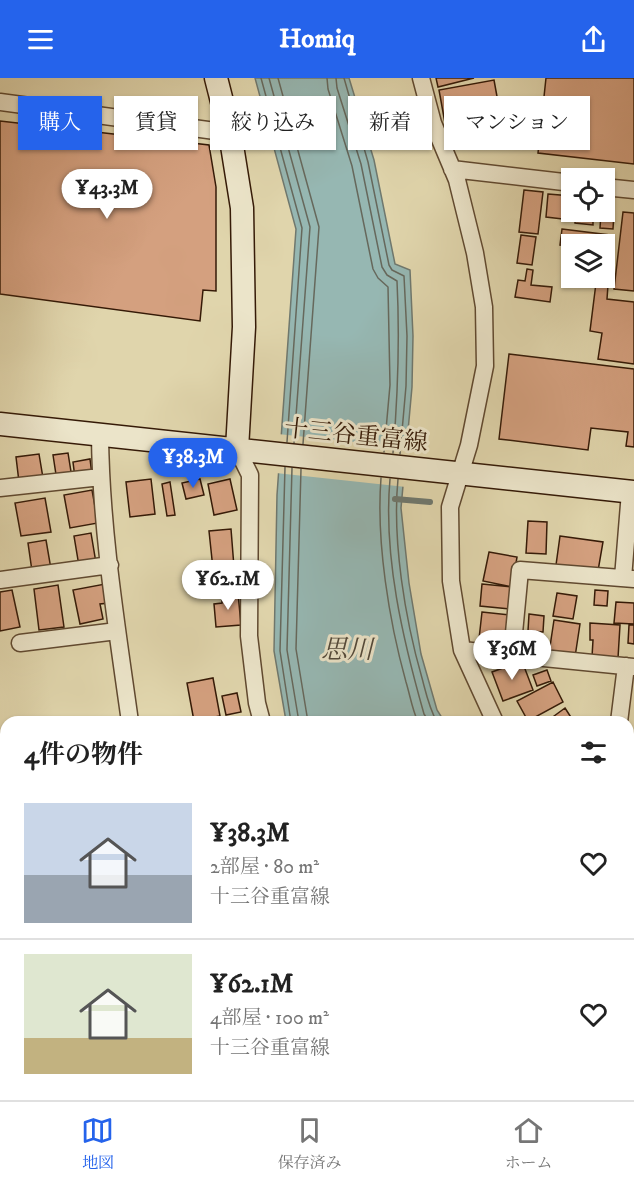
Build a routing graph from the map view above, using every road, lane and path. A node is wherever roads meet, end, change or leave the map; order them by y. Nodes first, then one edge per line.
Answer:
1 (216, 78) edge
2 (421, 78) edge
3 (221, 96) edge
4 (0, 102) edge
5 (210, 130) edge
6 (232, 150) edge
7 (452, 169) junction
8 (561, 182) edge
9 (615, 188) edge
10 (634, 190) edge
11 (0, 424) edge
12 (100, 436) junction
13 (237, 449) junction
14 (450, 473) junction
15 (101, 477) junction
16 (0, 489) edge
17 (632, 492) edge
18 (110, 565) junction
19 (629, 578) edge
20 (0, 580) edge
21 (117, 631) junction
22 (20, 643) dead end
23 (462, 650) junction
24 (513, 654) junction
25 (630, 666) edge
26 (129, 716) edge
27 (260, 716) edge
28 (492, 716) edge
29 (620, 716) edge

1 - 3 main road
2 - 7 street
4 - 5 street
6 - 13 main road
7 - 8 street
7 - 14 street
9 - 10 street
11 - 12 main road, 十三谷重富線
12 - 13 main road, 十三谷重富線
12 - 15 street
13 - 14 main road, 十三谷重富線
13 - 27 street
14 - 17 main road, 十三谷重富線
14 - 23 street
15 - 16 street
15 - 18 street
17 - 19 street
18 - 20 street
18 - 21 street
19 - 24 street
21 - 22 street
21 - 26 street
23 - 24 street
23 - 28 street
24 - 25 street
25 - 29 street

